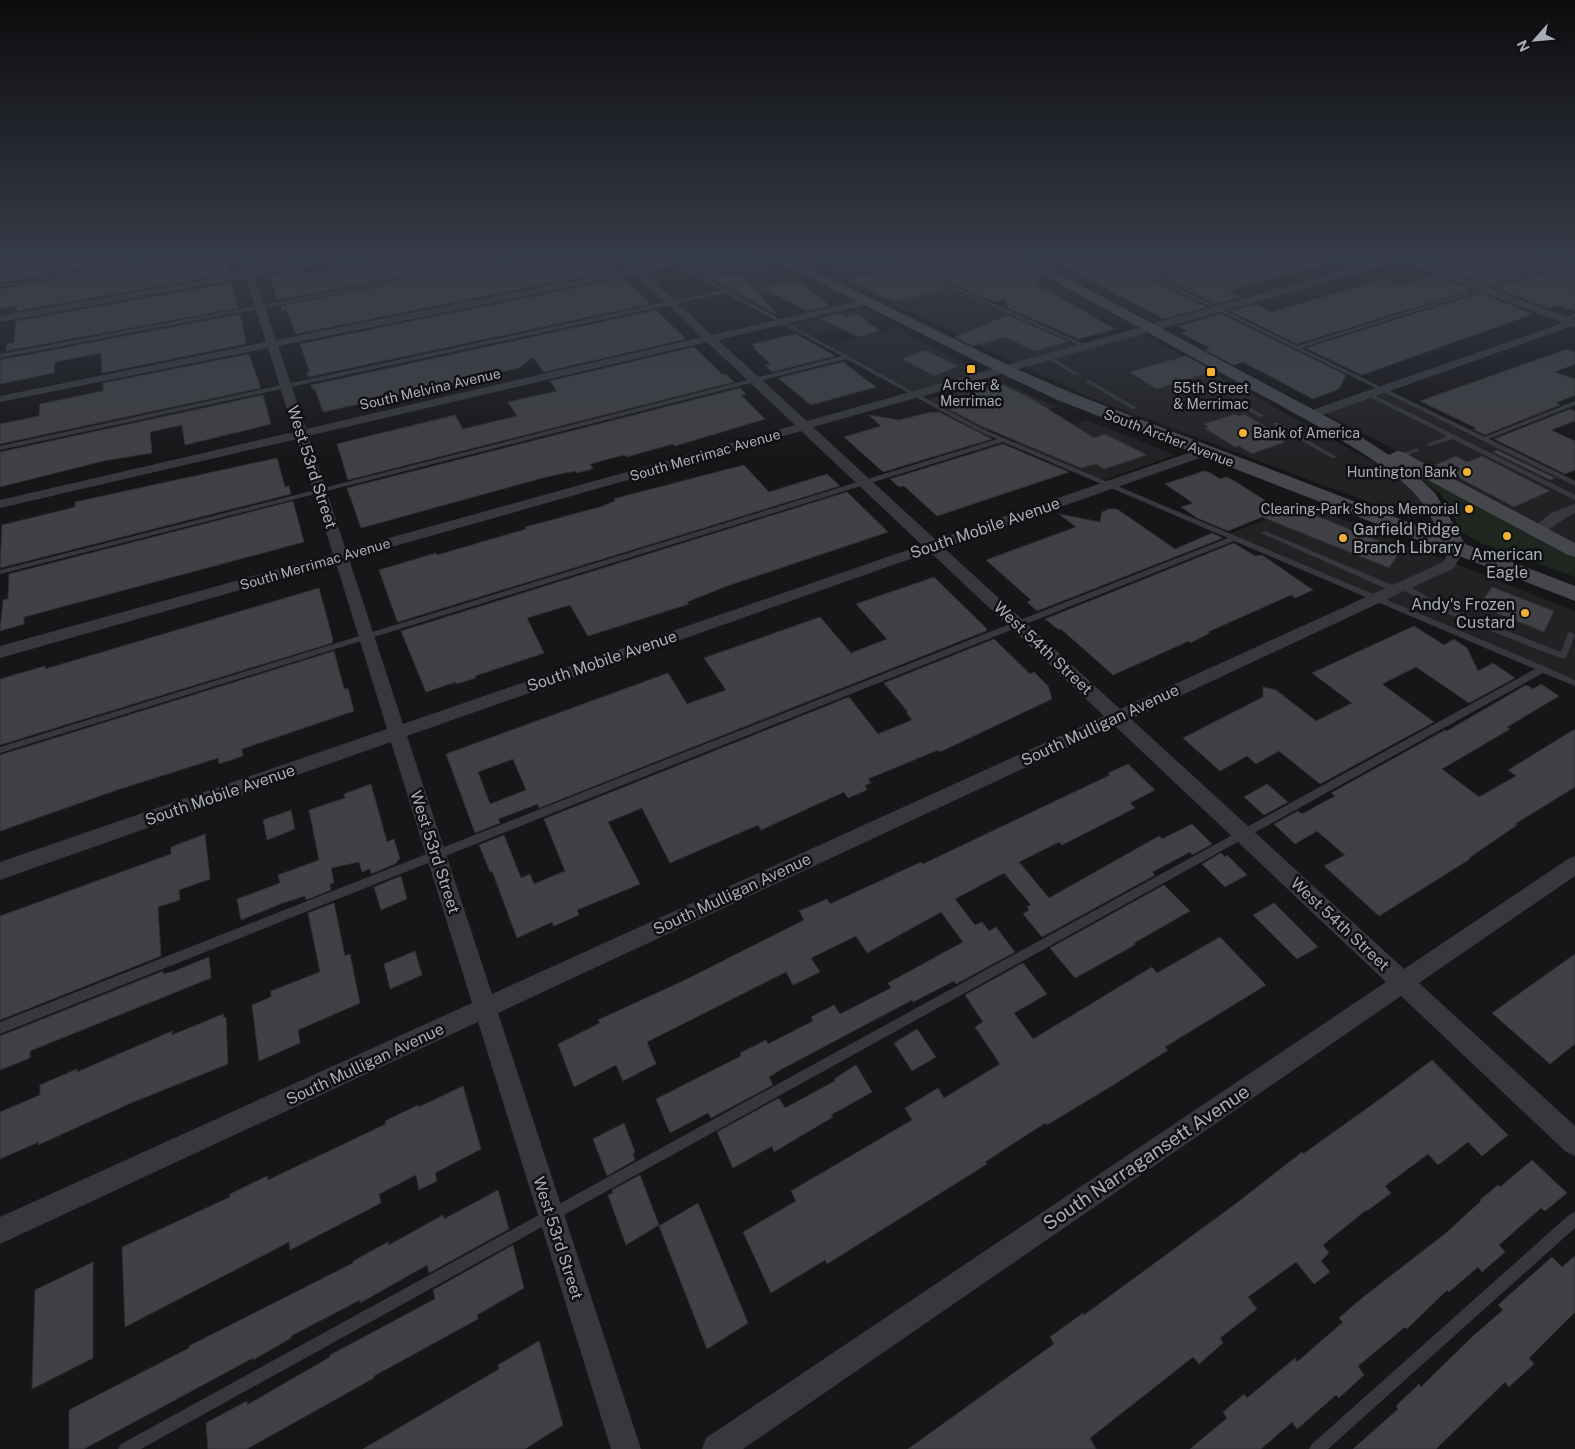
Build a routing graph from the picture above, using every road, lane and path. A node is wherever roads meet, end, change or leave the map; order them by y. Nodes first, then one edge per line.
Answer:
1 (175, 324) edge
2 (264, 324) edge
3 (377, 324) edge
4 (575, 324) edge
5 (693, 324) edge
6 (775, 324) edge
7 (785, 324) edge
8 (911, 324) edge
9 (1035, 324) edge
10 (1141, 324) edge
11 (1171, 324) edge
12 (1247, 324) edge
13 (1373, 324) edge
14 (1564, 324) edge
15 (1151, 329) junction
16 (710, 339) junction
17 (272, 345) junction
18 (1088, 347) junction
19 (1296, 348) junction
20 (0, 356) edge
21 (846, 357) junction
22 (1050, 358) junction
23 (1006, 370) junction
24 (1076, 374) dead end
25 (754, 380) junction
26 (1088, 381) dead end
27 (285, 386) junction
28 (1381, 389) junction
29 (1368, 394) junction
30 (916, 396) junction
31 (0, 399) edge
32 (1575, 402) edge
33 (1240, 404) dead end
34 (1134, 408) dead end
35 (1310, 415) junction
36 (1262, 416) dead end
37 (1276, 424) dead end
38 (804, 427) junction
39 (1338, 430) junction
40 (302, 434) junction
41 (1453, 436) junction
42 (1484, 439) junction
43 (1002, 440) junction
44 (1429, 445) dead end
45 (0, 448) edge
46 (1204, 452) junction
47 (1334, 457) dead end
48 (864, 483) junction
49 (1575, 484) edge
50 (1109, 485) junction
51 (320, 491) junction
52 (1428, 497) junction
53 (1575, 498) edge
54 (0, 504) edge
55 (1575, 508) edge
56 (1399, 527) junction
57 (1537, 530) junction
58 (1265, 533) dead end
59 (1234, 538) junction
60 (933, 546) junction
61 (1457, 549) junction
62 (1575, 551) edge
63 (341, 557) junction
64 (0, 572) edge
65 (1399, 588) junction
66 (1575, 594) edge
67 (1375, 598) junction
68 (1018, 625) junction
69 (1571, 635) dead end
70 (367, 638) junction
71 (0, 652) edge
72 (1543, 670) junction
73 (1575, 683) edge
74 (1117, 717) junction
75 (397, 733) junction
76 (0, 750) edge
77 (1243, 835) junction
78 (436, 856) junction
79 (1575, 865) edge
80 (0, 871) edge
81 (1403, 982) junction
82 (485, 1008) junction
83 (0, 1028) edge
84 (1575, 1143) edge
85 (551, 1215) junction
86 (1575, 1219) edge
87 (0, 1231) edge
88 (126, 1449) edge
89 (626, 1449) edge
90 (717, 1449) edge
91 (1317, 1449) edge

1 - 20 lane
2 - 17 street, West 53rd Street
3 - 17 street
4 - 27 lane
5 - 16 street, West 54th Street
6 - 16 street, South Melvina Avenue
7 - 21 lane
8 - 23 main road, South Archer Avenue
9 - 18 lane
10 - 15 main road
11 - 15 street, South Merrimac Avenue
12 - 19 lane
13 - 19 lane
14 - 28 street
15 - 18 street, South Merrimac Avenue
15 - 35 main road
16 - 25 street, West 54th Street
16 - 40 street, South Melvina Avenue
17 - 27 street, West 53rd Street
17 - 31 street
18 - 22 street, South Merrimac Avenue
19 - 28 lane
21 - 25 lane
21 - 30 lane
22 - 23 street, South Merrimac Avenue
22 - 24 lane
23 - 30 street, South Merrimac Avenue
23 - 46 main road, South Archer Avenue
25 - 38 street, West 54th Street
25 - 51 lane
26 - 34 lane
27 - 40 street, West 53rd Street
27 - 45 lane
28 - 29 street
28 - 42 lane
29 - 35 street
29 - 41 lane
30 - 38 street, South Merrimac Avenue
30 - 43 lane
32 - 42 lane
33 - 36 lane
35 - 39 main road
37 - 47 lane
38 - 48 street, West 54th Street
38 - 63 street, South Merrimac Avenue
39 - 52 main road
39 - 57 main road
40 - 51 street, West 53rd Street
40 - 54 street, South Melvina Avenue
41 - 44 lane
41 - 53 lane
42 - 49 lane
43 - 48 lane
43 - 50 lane
46 - 50 street, South Mobile Avenue
46 - 56 main road, South Archer Avenue
48 - 60 street, West 54th Street
48 - 70 lane
50 - 59 lane
50 - 60 street, South Mobile Avenue
51 - 63 street, West 53rd Street
51 - 64 lane
52 - 56 main road
52 - 61 main road
55 - 57 street
56 - 61 main road, South Archer Avenue
57 - 62 main road
58 - 65 lane
59 - 67 lane
59 - 68 lane
60 - 68 street, West 54th Street
60 - 75 street, South Mobile Avenue
61 - 65 street, South Mulligan Avenue
61 - 66 main road, South Archer Avenue
63 - 70 street, West 53rd Street
63 - 71 street, South Merrimac Avenue
65 - 67 street, South Mulligan Avenue
65 - 69 lane
67 - 72 lane
67 - 74 street, South Mulligan Avenue
68 - 74 street, West 54th Street
68 - 78 lane
70 - 75 street, West 53rd Street
70 - 76 lane
72 - 73 lane
72 - 77 lane
74 - 77 street, West 54th Street
74 - 82 street, South Mulligan Avenue
75 - 78 street, West 53rd Street
75 - 80 street, South Mobile Avenue
77 - 81 street, West 54th Street
77 - 85 lane
78 - 82 street, West 53rd Street
78 - 83 lane
79 - 81 street, South Narragansett Avenue
81 - 84 street, West 54th Street
81 - 90 street, South Narragansett Avenue
82 - 85 street, West 53rd Street
82 - 87 street, South Mulligan Avenue
85 - 88 lane
85 - 89 street, West 53rd Street
86 - 91 lane

